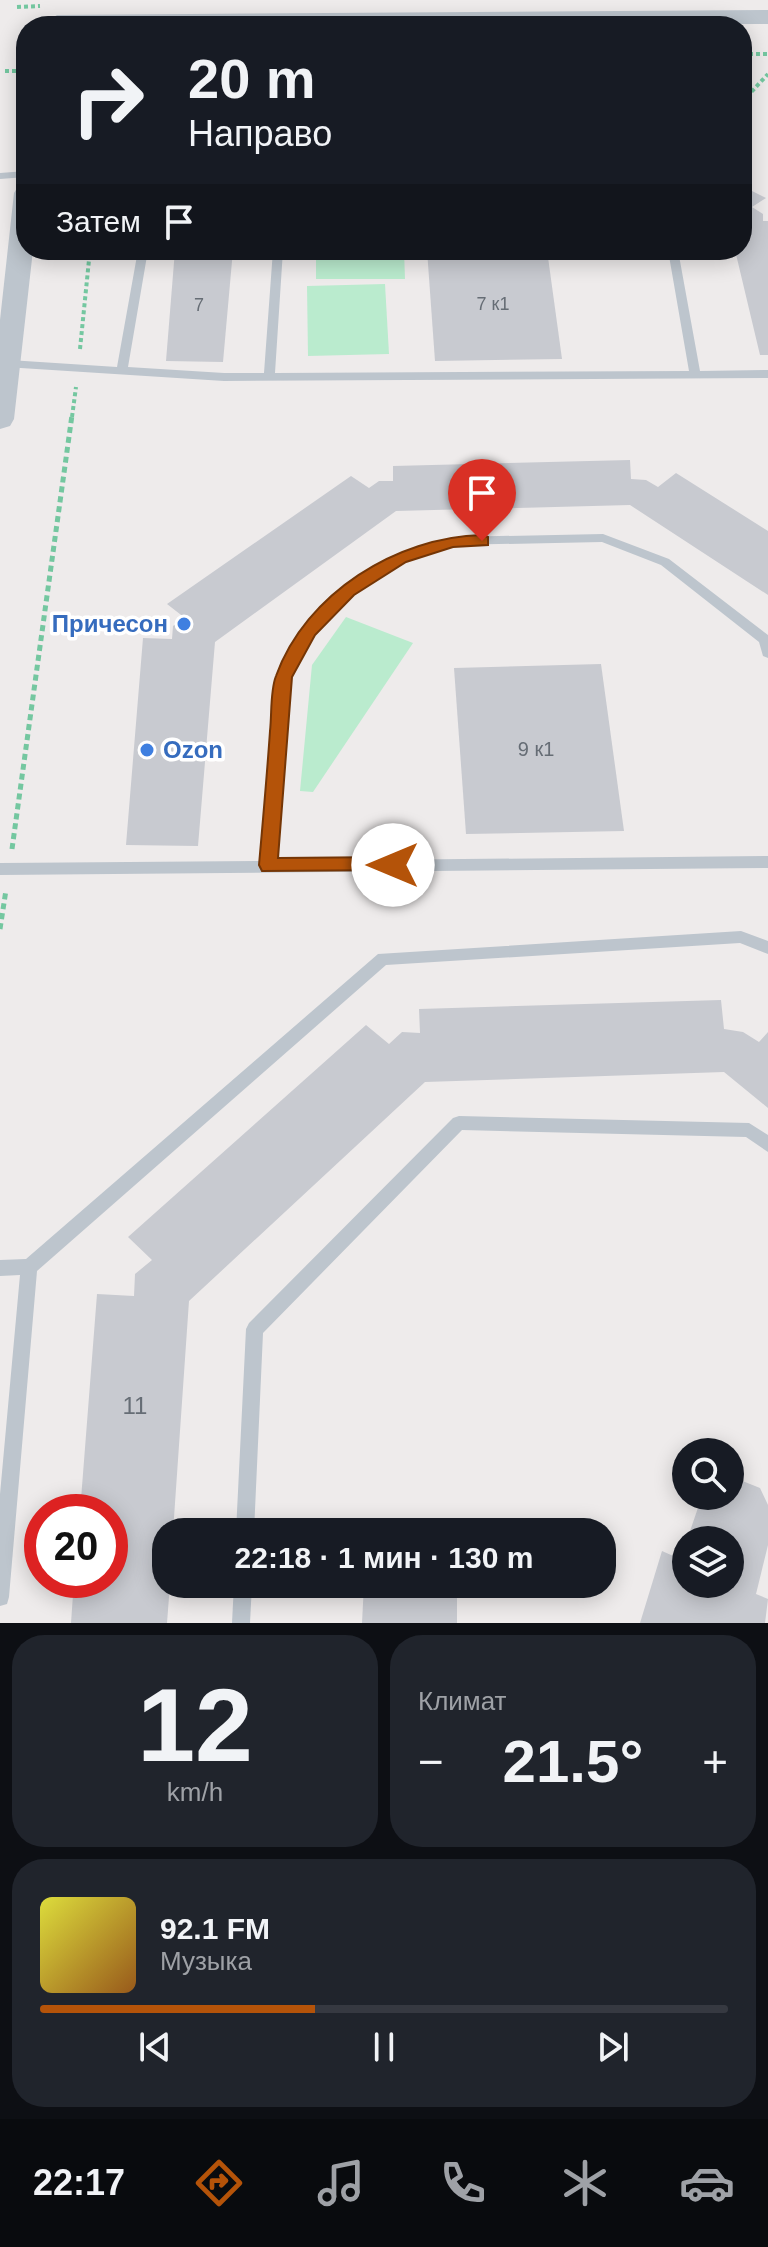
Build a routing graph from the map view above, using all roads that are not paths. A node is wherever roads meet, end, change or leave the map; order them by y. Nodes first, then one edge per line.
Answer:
1 (19, 260) edge
2 (141, 260) edge
3 (277, 260) edge
4 (675, 260) edge
5 (9, 364) junction
6 (122, 371) junction
7 (695, 374) junction
8 (768, 374) edge
9 (269, 377) junction
10 (0, 419) edge
11 (768, 653) edge
12 (768, 862) edge
13 (268, 865) junction
14 (5, 868) edge
15 (768, 948) edge
16 (768, 1145) edge
17 (29, 1267) junction
18 (0, 1268) edge
19 (246, 1518) edge
20 (0, 1597) edge
21 (242, 1598) edge
22 (241, 1623) edge

1 - 5 street
2 - 6 lane
3 - 9 lane
4 - 7 lane
5 - 6 lane
5 - 10 street
6 - 9 lane
7 - 8 lane
7 - 9 lane
11 - 13 lane
12 - 13 lane
13 - 14 lane
15 - 17 lane
16 - 19 lane
17 - 18 lane
17 - 20 lane
21 - 22 lane

